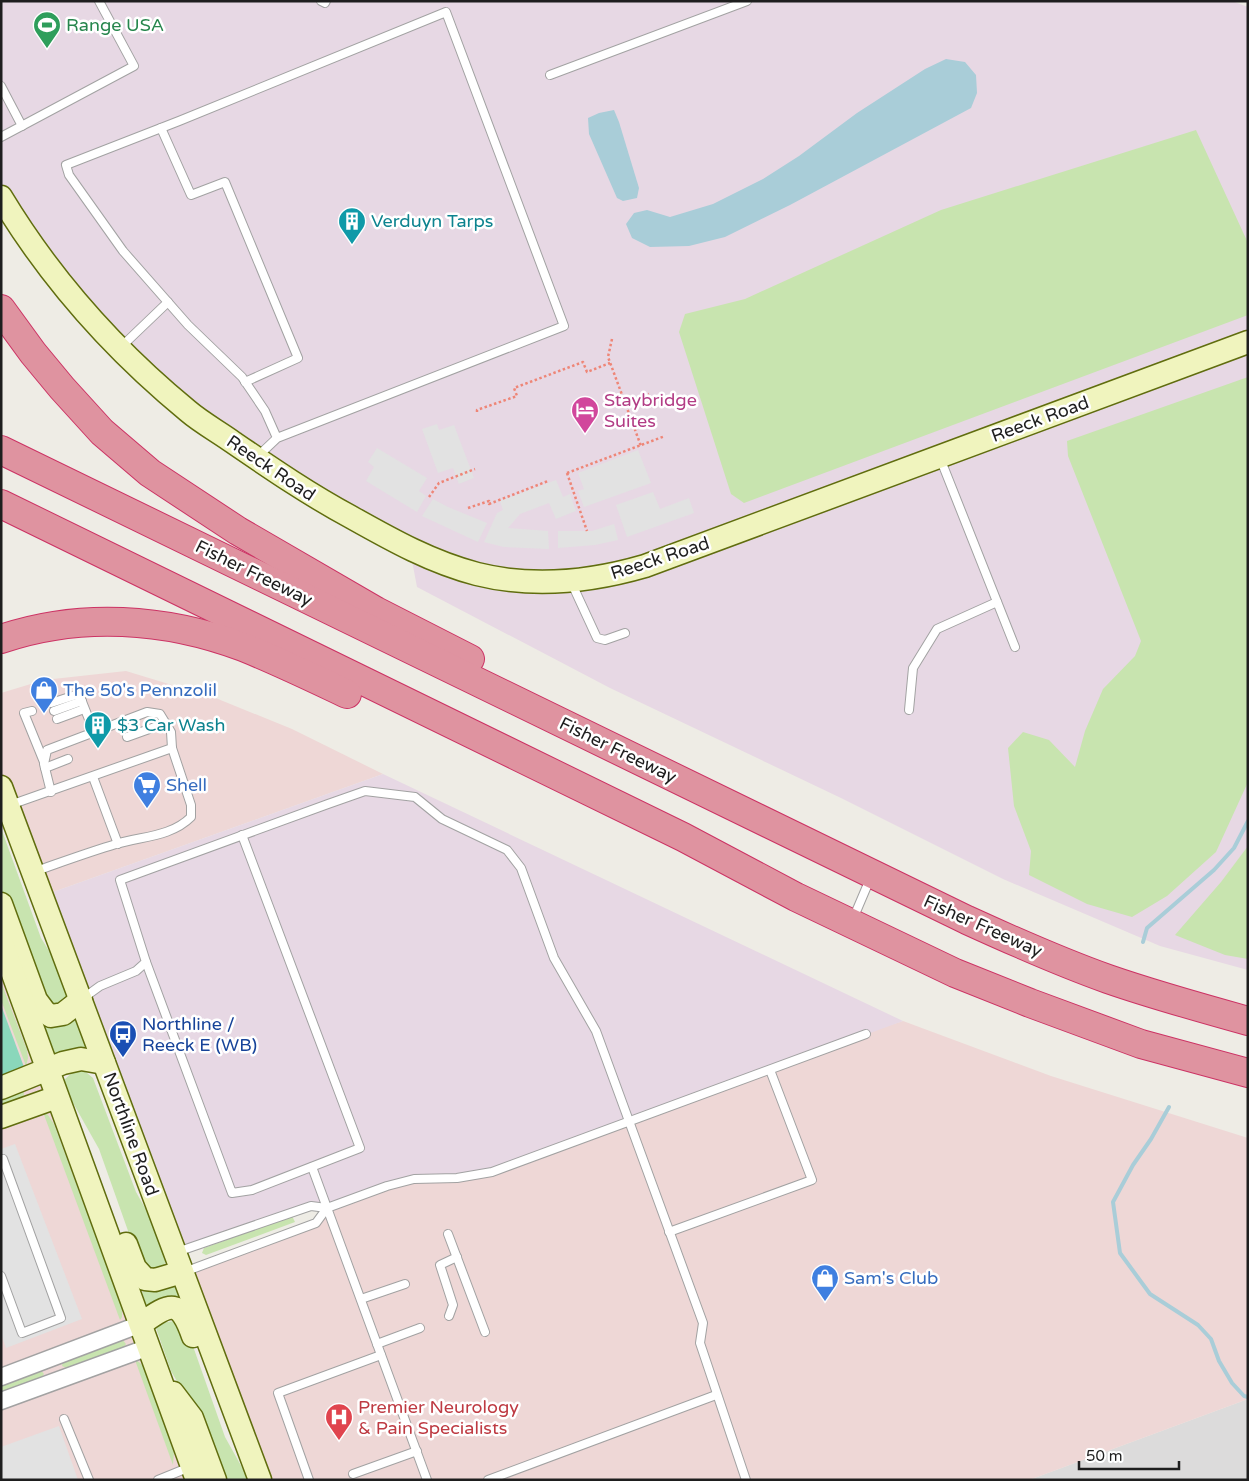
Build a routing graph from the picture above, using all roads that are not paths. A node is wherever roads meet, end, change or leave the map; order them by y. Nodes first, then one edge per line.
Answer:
1 (99, 1) edge
2 (321, 1) edge
3 (326, 1) edge
4 (747, 1) edge
5 (550, 75) dead end
6 (1, 86) edge
7 (22, 126) junction
8 (161, 128) junction
9 (1, 137) edge
10 (1, 197) edge
11 (168, 302) junction
12 (1, 309) edge
13 (1248, 342) edge
14 (120, 348) junction
15 (245, 382) junction
16 (277, 438) junction
17 (1, 450) edge
18 (940, 456) junction
19 (256, 459) junction
20 (1, 504) edge
21 (571, 581) junction
22 (997, 602) junction
23 (626, 633) dead end
24 (1, 639) edge
25 (1015, 648) dead end
26 (82, 701) junction
27 (53, 707) dead end
28 (910, 710) dead end
29 (57, 719) dead end
30 (32, 721) dead end
31 (166, 723) junction
32 (577, 730) junction
33 (94, 732) junction
34 (127, 737) dead end
35 (172, 748) junction
36 (68, 759) dead end
37 (45, 766) junction
38 (550, 773) junction
39 (93, 777) junction
40 (51, 792) junction
41 (4, 804) edge
42 (242, 835) junction
43 (118, 844) junction
44 (33, 872) junction
45 (872, 875) junction
46 (1, 904) edge
47 (851, 923) junction
48 (1, 941) edge
49 (62, 951) junction
50 (146, 962) junction
51 (81, 1000) junction
52 (1248, 1020) edge
53 (866, 1034) dead end
54 (104, 1063) junction
55 (770, 1070) junction
56 (47, 1071) junction
57 (1248, 1073) edge
58 (1, 1088) edge
59 (60, 1105) junction
60 (1, 1117) edge
61 (628, 1122) junction
62 (1, 1160) edge
63 (312, 1167) junction
64 (328, 1208) junction
65 (669, 1232) junction
66 (448, 1234) dead end
67 (457, 1257) junction
68 (178, 1263) junction
69 (1, 1276) edge
70 (405, 1284) dead end
71 (361, 1299) junction
72 (449, 1316) dead end
73 (141, 1324) junction
74 (420, 1328) dead end
75 (485, 1332) dead end
76 (377, 1344) junction
77 (149, 1347) junction
78 (381, 1355) junction
79 (48, 1359) junction
80 (158, 1373) junction
81 (1, 1376) edge
82 (56, 1381) junction
83 (716, 1395) junction
84 (1, 1401) edge
85 (64, 1419) dead end
86 (417, 1451) junction
87 (256, 1470) edge
88 (194, 1473) edge
89 (354, 1474) dead end
90 (88, 1480) edge
91 (158, 1480) edge
92 (215, 1480) edge
93 (309, 1480) edge
94 (427, 1480) edge
95 (488, 1480) edge
96 (746, 1480) edge

1 - 7 lane
2 - 3 lane
4 - 5 lane
6 - 7 lane
7 - 9 lane
8 - 11 lane
8 - 15 lane
8 - 16 lane
10 - 14 main road, Reeck Road
11 - 14 lane
11 - 15 lane
12 - 32 highway
13 - 18 main road, Reeck Road
14 - 19 main road, Reeck Road
15 - 16 lane
16 - 19 lane
17 - 32 highway, Fisher Freeway
18 - 21 main road, Reeck Road
18 - 22 lane
19 - 21 main road, Reeck Road
20 - 38 highway
21 - 23 lane
22 - 25 lane
22 - 28 lane
24 - 38 highway
26 - 27 lane
26 - 29 lane
26 - 33 lane
30 - 37 lane
31 - 33 lane
31 - 34 lane
31 - 35 lane
32 - 45 highway, Fisher Freeway
33 - 37 lane
35 - 39 lane
35 - 43 lane
36 - 37 lane
37 - 40 lane
38 - 47 highway
39 - 40 lane
39 - 43 lane
40 - 41 lane
41 - 44 main road, Northline Road
41 - 49 main road
42 - 50 lane
42 - 61 lane
42 - 63 lane
43 - 44 lane
44 - 49 main road, Northline Road
45 - 47 lane
45 - 52 highway, Fisher Freeway
46 - 51 main road
47 - 57 highway
48 - 56 main road
49 - 51 main road, Northline Road
50 - 51 lane
50 - 63 lane
51 - 54 main road, Northline Road
53 - 55 lane
54 - 56 main road
54 - 68 main road, Northline Road
55 - 61 lane
55 - 65 lane
56 - 58 main road
56 - 59 main road
59 - 60 main road
59 - 68 main road
59 - 73 main road
61 - 64 lane
61 - 65 lane
62 - 69 lane
63 - 64 lane
64 - 68 lane
64 - 68 lane
64 - 71 lane
65 - 83 lane
66 - 67 lane
67 - 72 lane
67 - 75 lane
68 - 87 main road, Northline Road
70 - 71 lane
71 - 76 lane
73 - 77 main road
73 - 79 street
73 - 87 main road
74 - 76 lane
76 - 78 lane
77 - 80 main road
77 - 82 street
78 - 86 lane
78 - 93 lane
79 - 81 street
79 - 82 street
80 - 88 main road
80 - 92 main road
82 - 84 street
83 - 95 lane
83 - 96 lane
85 - 90 lane
86 - 89 lane
86 - 94 lane
88 - 91 lane

